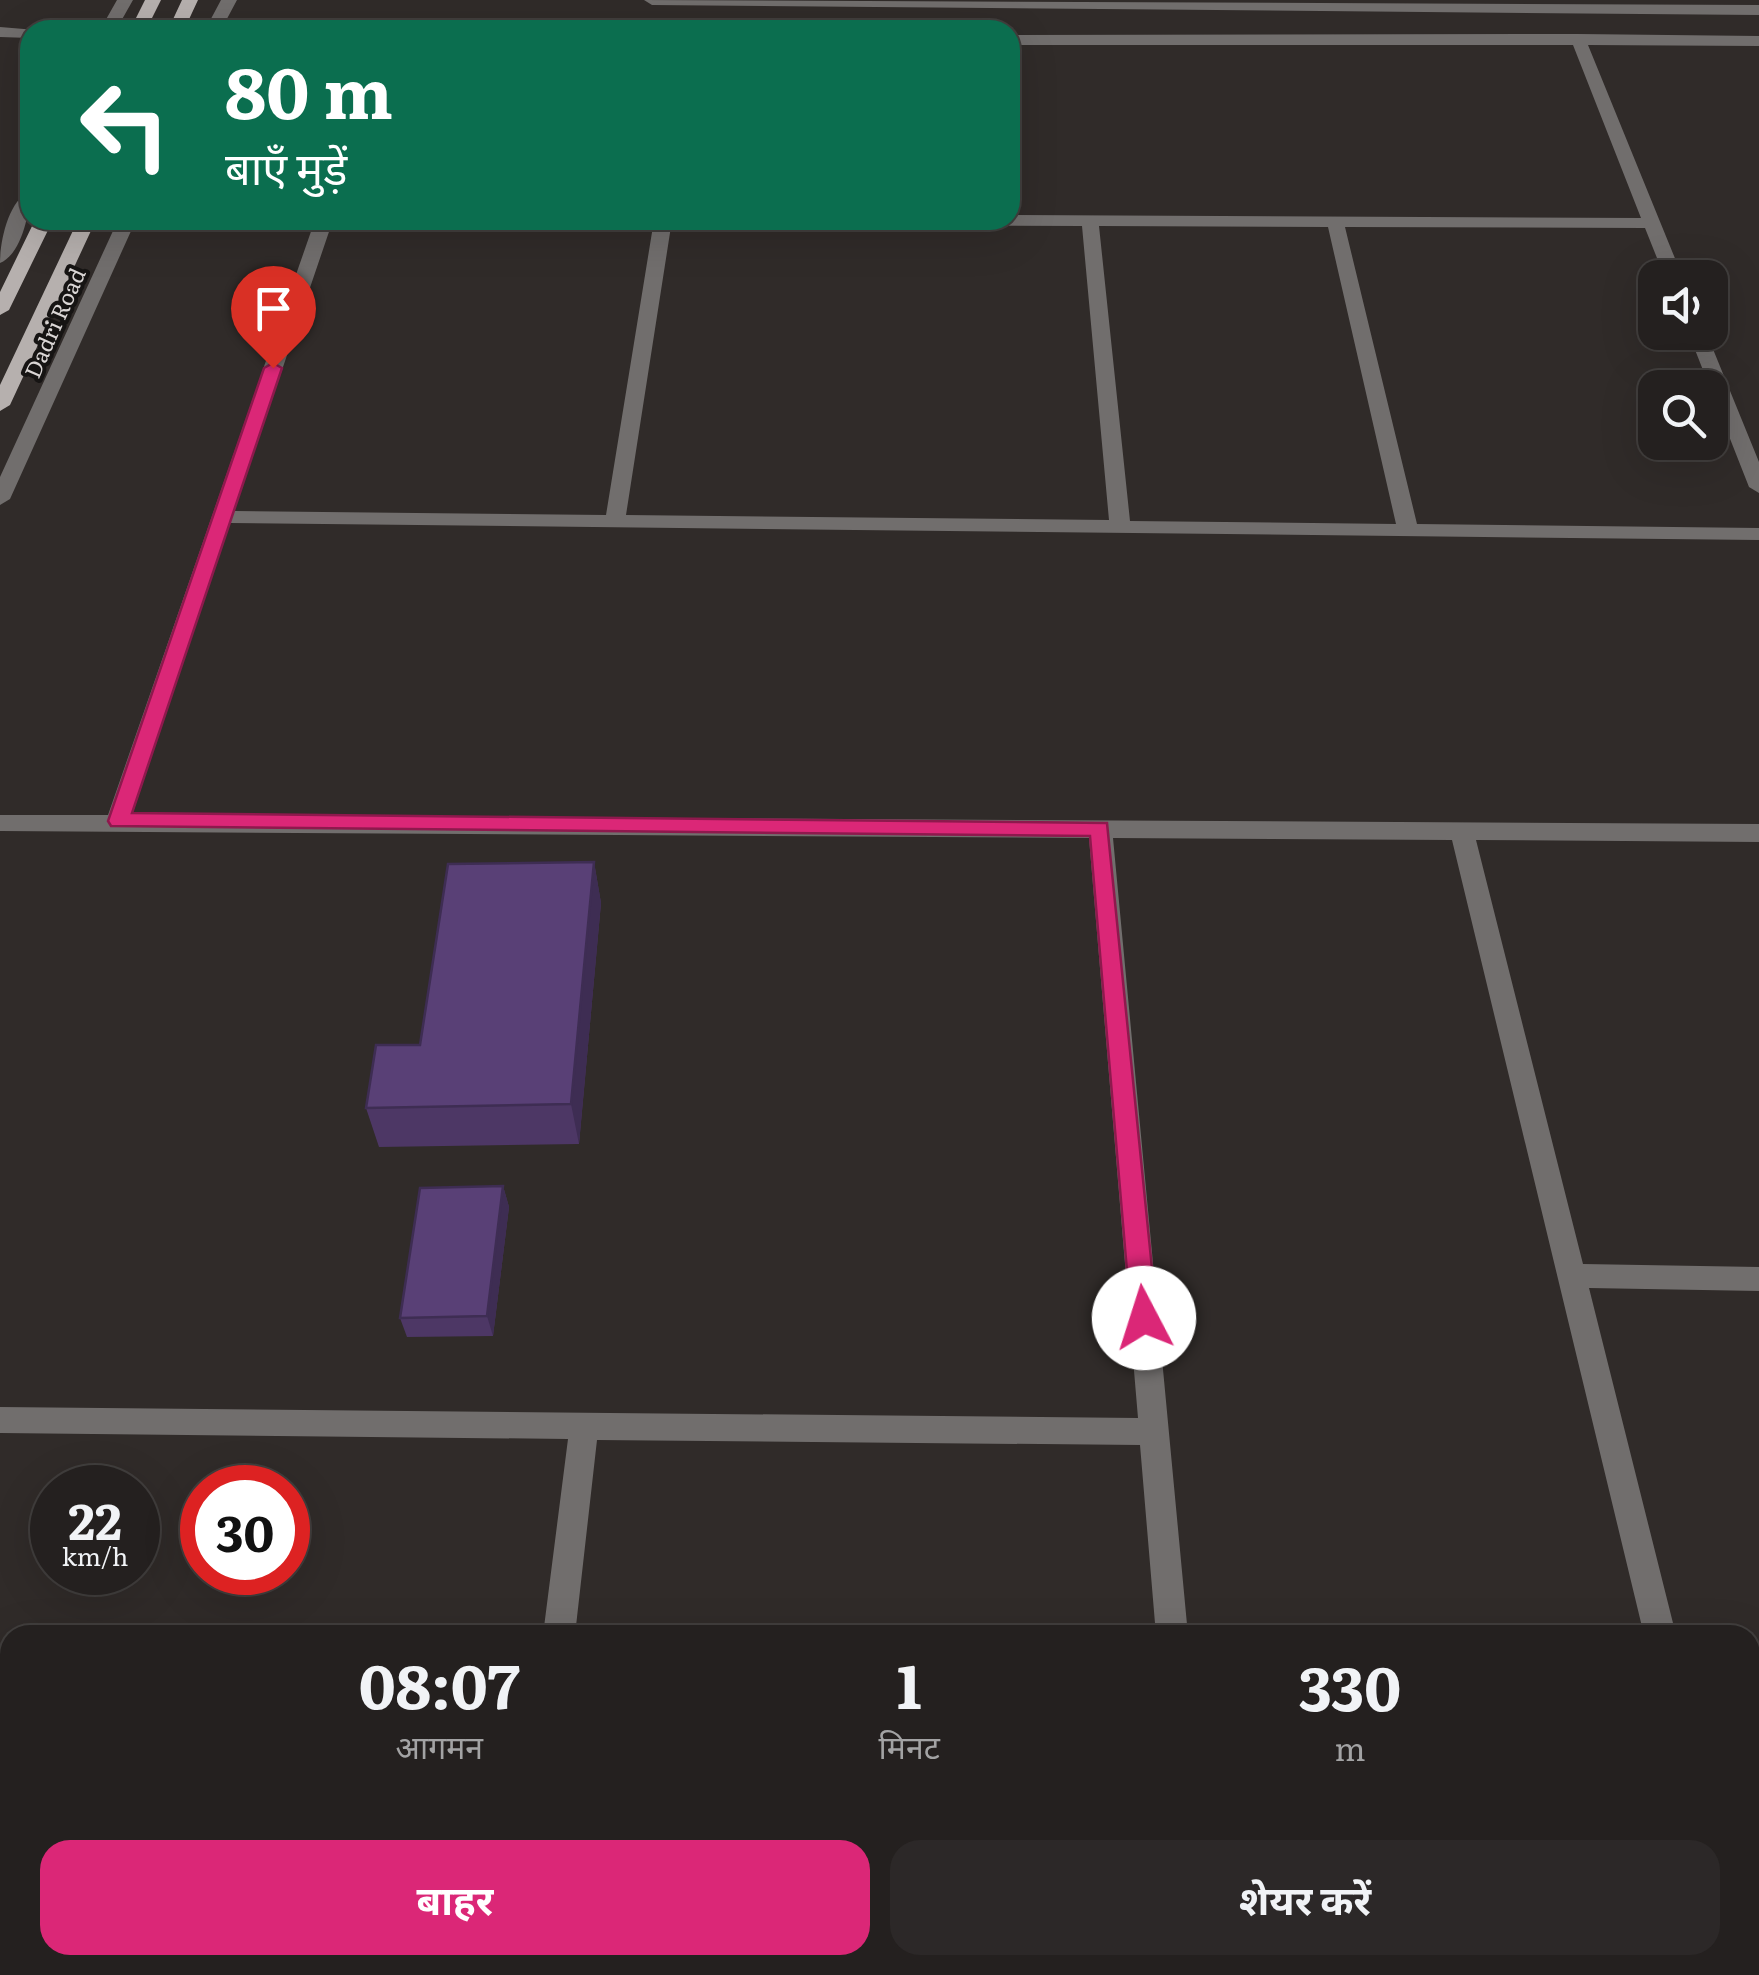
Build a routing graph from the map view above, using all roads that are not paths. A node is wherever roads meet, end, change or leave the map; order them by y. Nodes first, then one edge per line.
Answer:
1 (652, 0) edge
2 (1759, 10) edge
3 (1578, 39) junction
4 (1020, 40) edge
5 (1759, 41) edge
6 (20, 217) edge
7 (1020, 221) edge
8 (1090, 221) junction
9 (1334, 222) junction
10 (1652, 222) junction
11 (39, 230) edge
12 (82, 230) edge
13 (122, 230) edge
14 (321, 230) edge
15 (661, 230) edge
16 (0, 258) edge
17 (1667, 260) edge
18 (0, 310) edge
19 (1704, 350) edge
20 (0, 405) edge
21 (1759, 487) edge
22 (0, 499) edge
23 (222, 517) junction
24 (614, 521) junction
25 (1120, 527) junction
26 (1408, 530) junction
27 (1759, 534) edge
28 (118, 821) junction
29 (0, 823) edge
30 (1100, 828) junction
31 (1462, 831) junction
32 (1759, 833) edge
33 (1572, 1276) junction
34 (1759, 1279) edge
35 (0, 1420) edge
36 (584, 1426) junction
37 (1154, 1432) junction
38 (560, 1625) edge
39 (1171, 1625) edge
40 (1658, 1625) edge

1 - 2 street
3 - 4 street
3 - 5 street
3 - 10 street
6 - 16 street
7 - 8 street
8 - 9 street
8 - 25 street
9 - 10 street
9 - 26 street
10 - 17 street
11 - 18 main road
12 - 20 main road
13 - 22 street, Dadri Road
14 - 23 street
15 - 24 street
19 - 21 street
23 - 24 street
23 - 28 street
24 - 25 street
25 - 26 street
26 - 27 street
28 - 29 street
28 - 30 street
30 - 31 street
30 - 37 street
31 - 32 street
31 - 33 street
33 - 34 street
33 - 40 street
35 - 36 street
36 - 37 street
36 - 38 street
37 - 39 street

